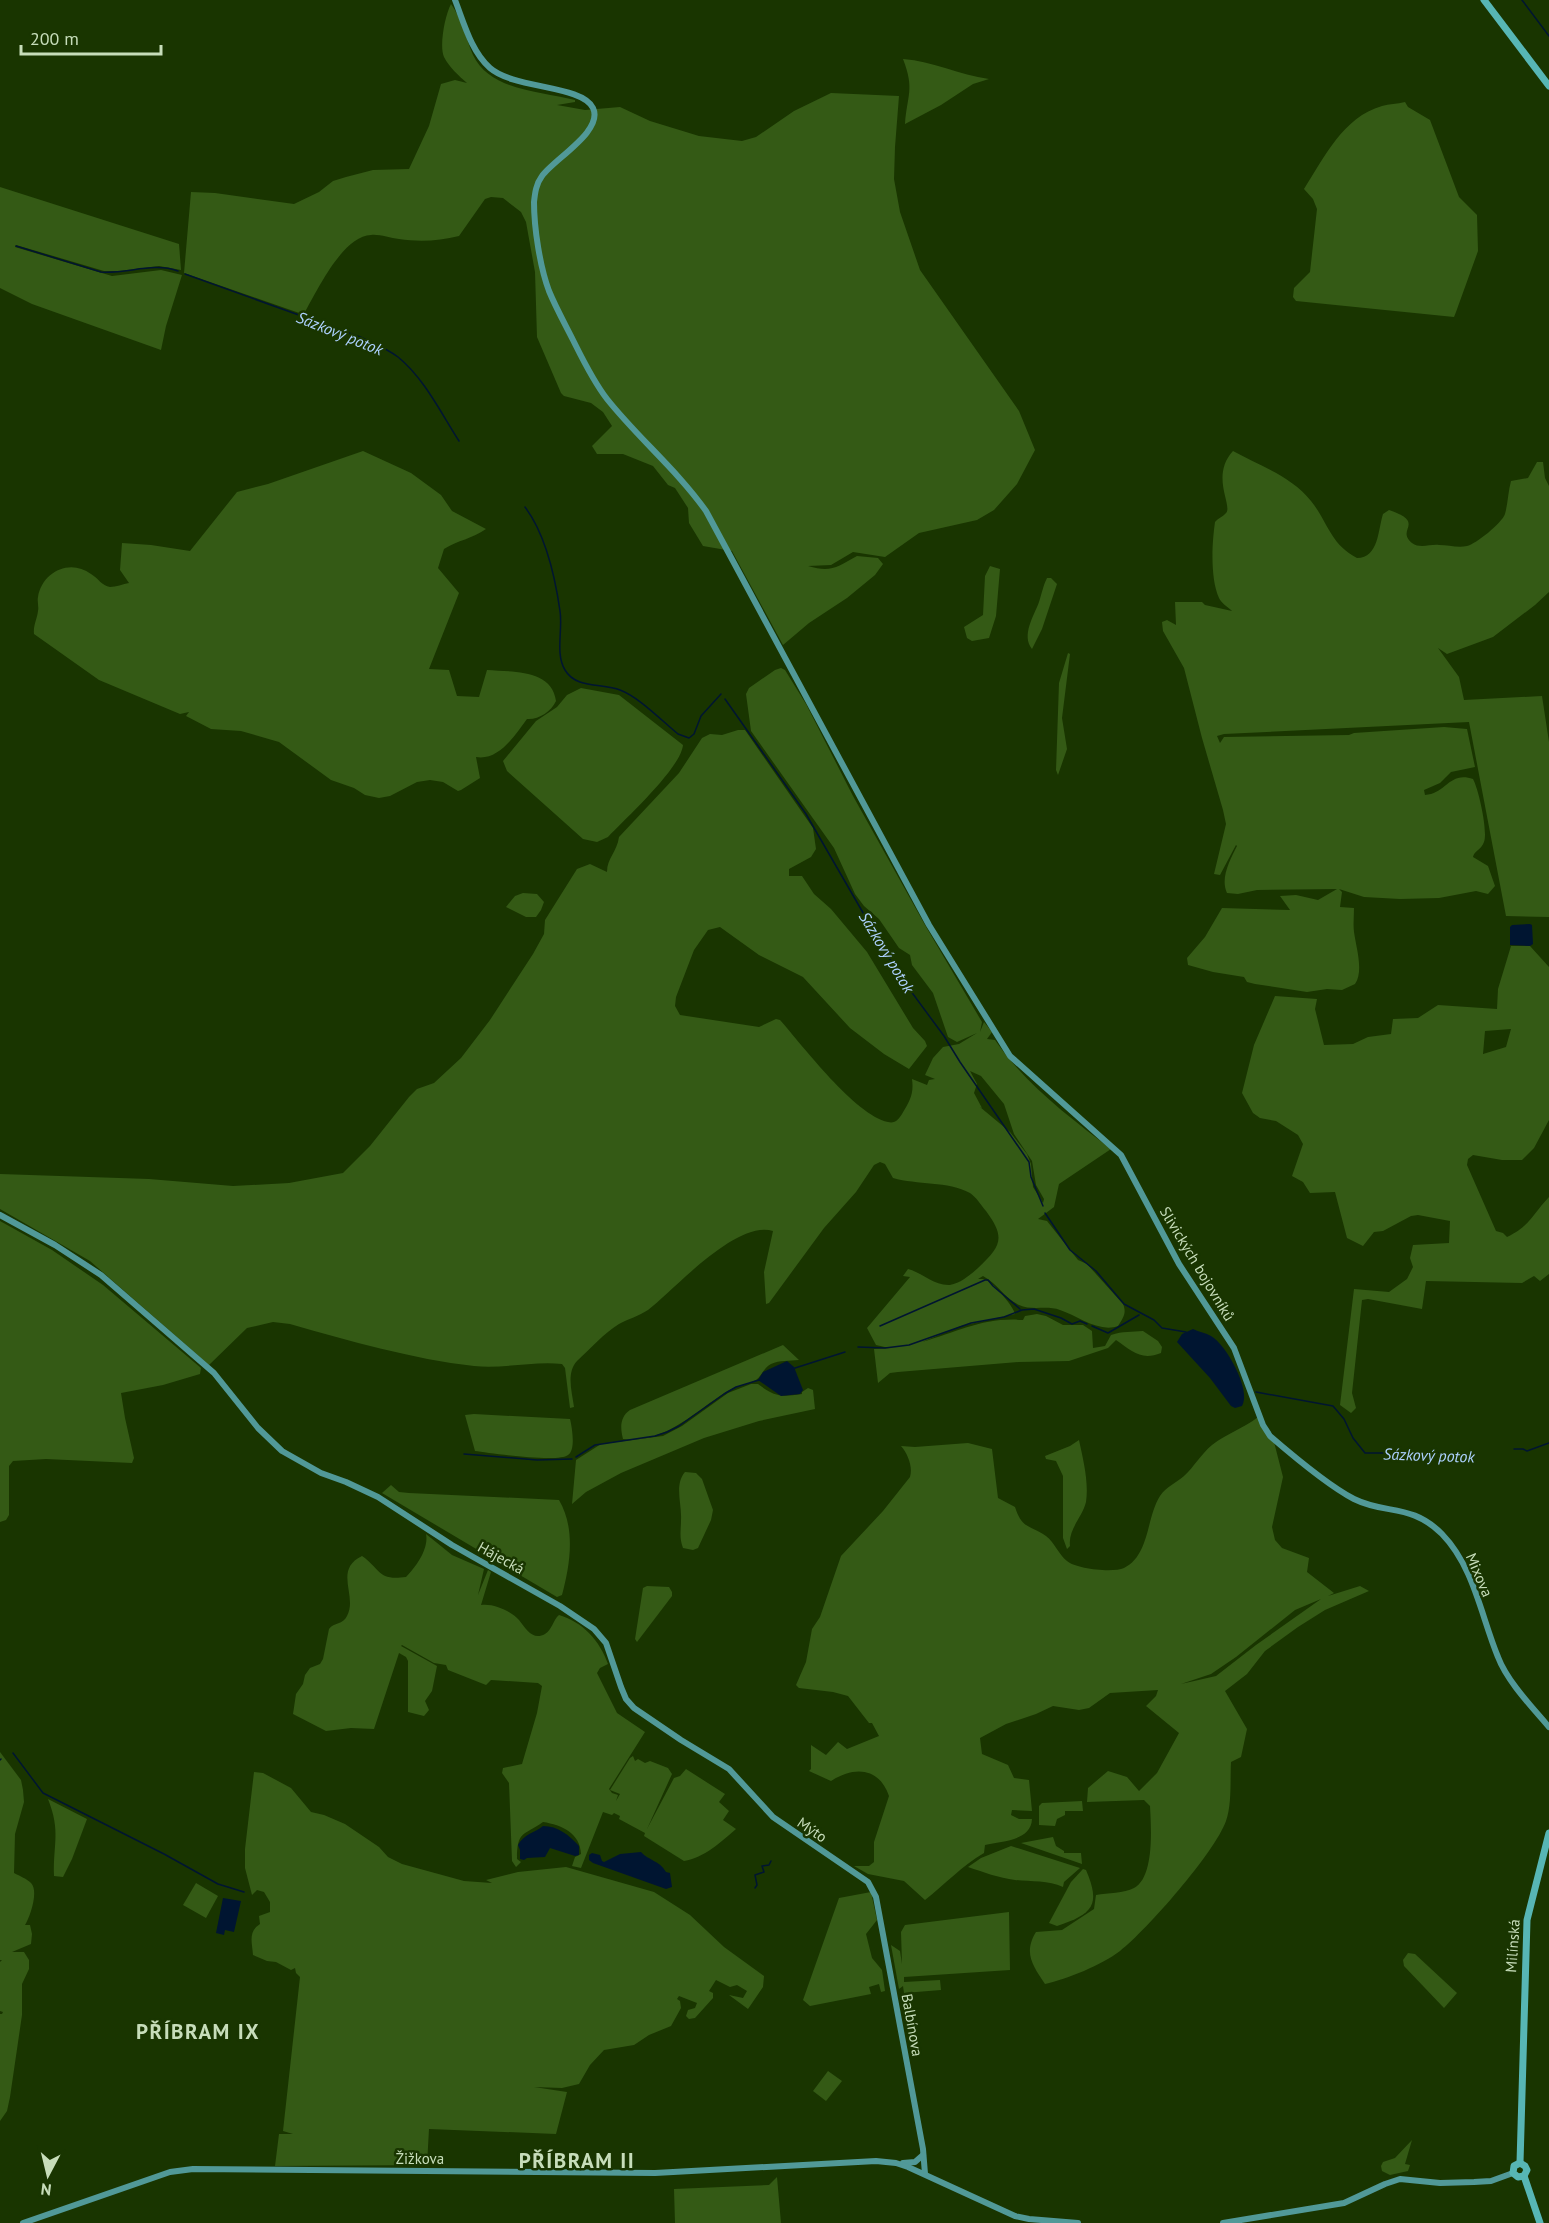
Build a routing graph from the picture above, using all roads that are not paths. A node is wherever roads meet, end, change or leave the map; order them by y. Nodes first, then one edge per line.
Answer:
1 (455, 0) edge
2 (1484, 0) edge
3 (1549, 86) edge
4 (0, 1215) edge
5 (1259, 1415) joint
6 (1549, 1727) edge
7 (750, 1790) joint
8 (1549, 1833) edge
9 (868, 1882) joint
10 (923, 2155) junction
11 (896, 2163) junction
12 (1520, 2163) junction
13 (1513, 2173) junction
14 (925, 2174) junction
15 (1524, 2176) junction
16 (30, 2221) edge
17 (23, 2223) edge
18 (1078, 2223) edge
19 (1223, 2223) edge
20 (1540, 2223) edge

1 - 5 street, Slivických bojovníků
2 - 3 main road
4 - 7 street, Hájecká
5 - 6 street, Mixova
7 - 9 street, Mýto
8 - 12 main road, Milínská
9 - 10 street, Balbínova
10 - 11 street
10 - 14 street, Balbínova
11 - 14 street
11 - 16 street, Žižkova
12 - 13 main road
12 - 15 main road
13 - 15 main road
13 - 19 street
14 - 18 street
15 - 20 main road
16 - 17 street, Žižkova

